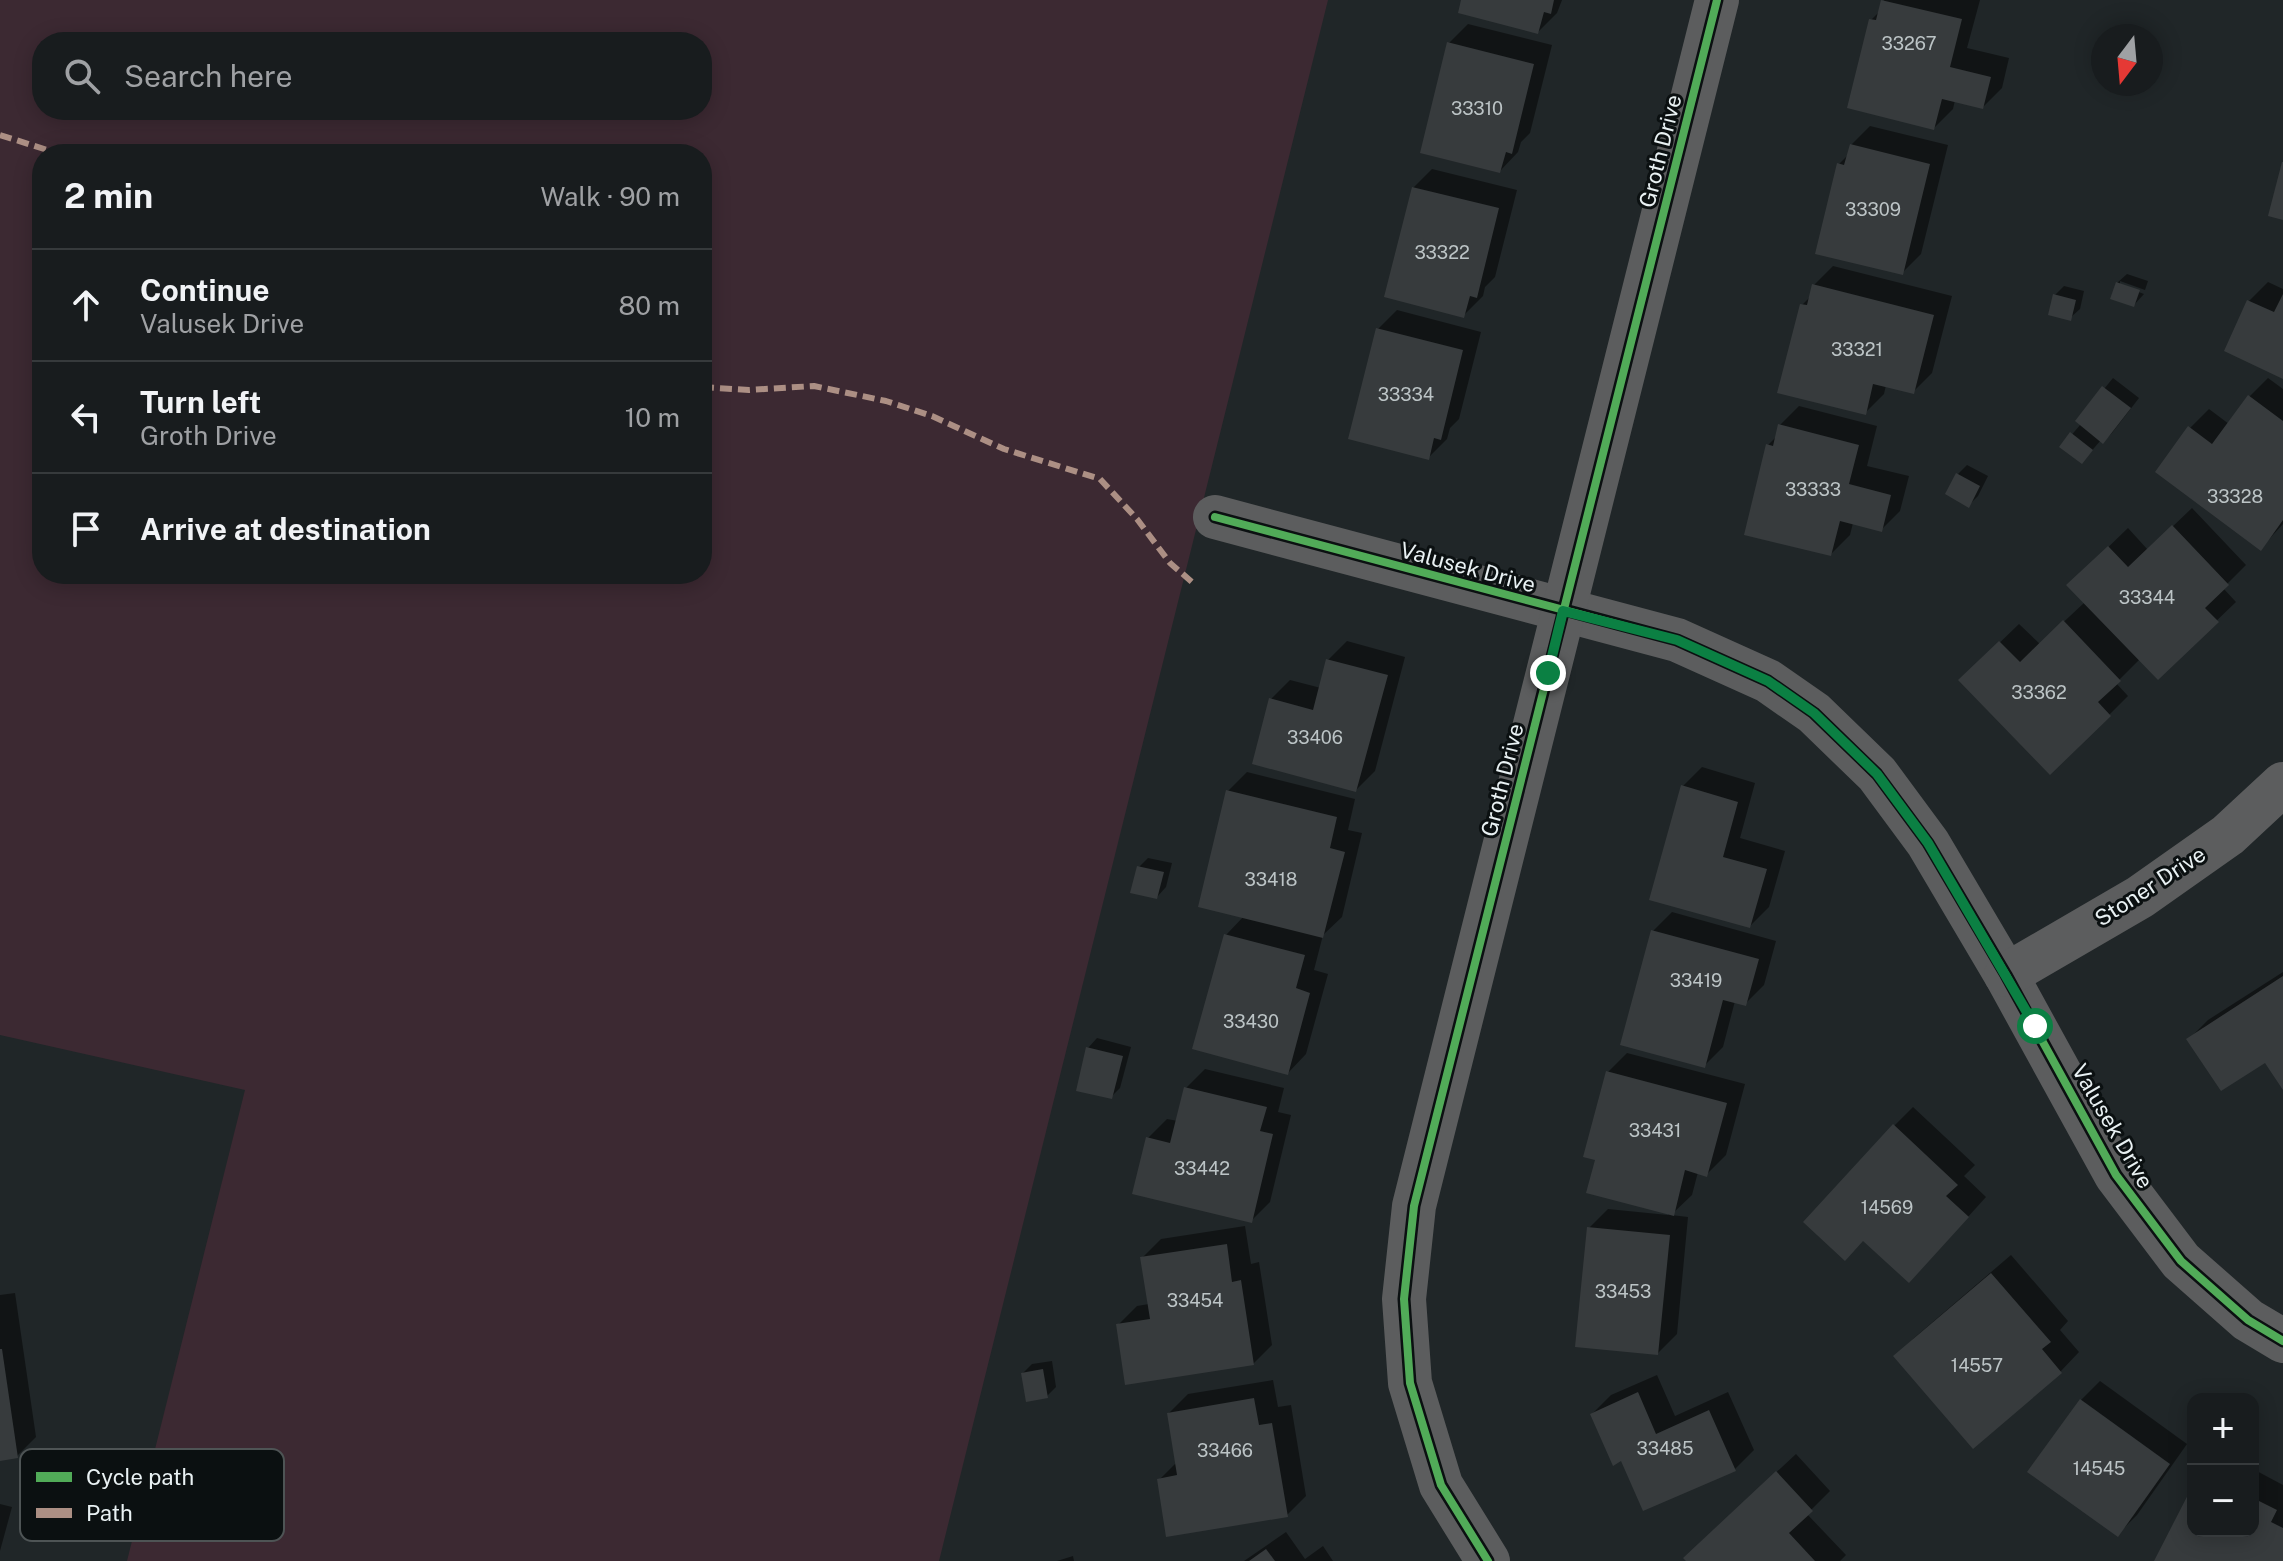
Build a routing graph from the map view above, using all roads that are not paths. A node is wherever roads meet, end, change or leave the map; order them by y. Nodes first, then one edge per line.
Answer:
1 (1717, 0) edge
2 (1215, 517) dead end
3 (1563, 611) junction
4 (2283, 784) edge
5 (2006, 975) junction
6 (2283, 1341) edge
7 (1488, 1561) edge

1 - 3 street, Groth Drive
2 - 3 street, Valusek Drive
3 - 5 street, Valusek Drive
3 - 7 street, Groth Drive
4 - 5 street, Stoner Drive
5 - 6 street, Valusek Drive

